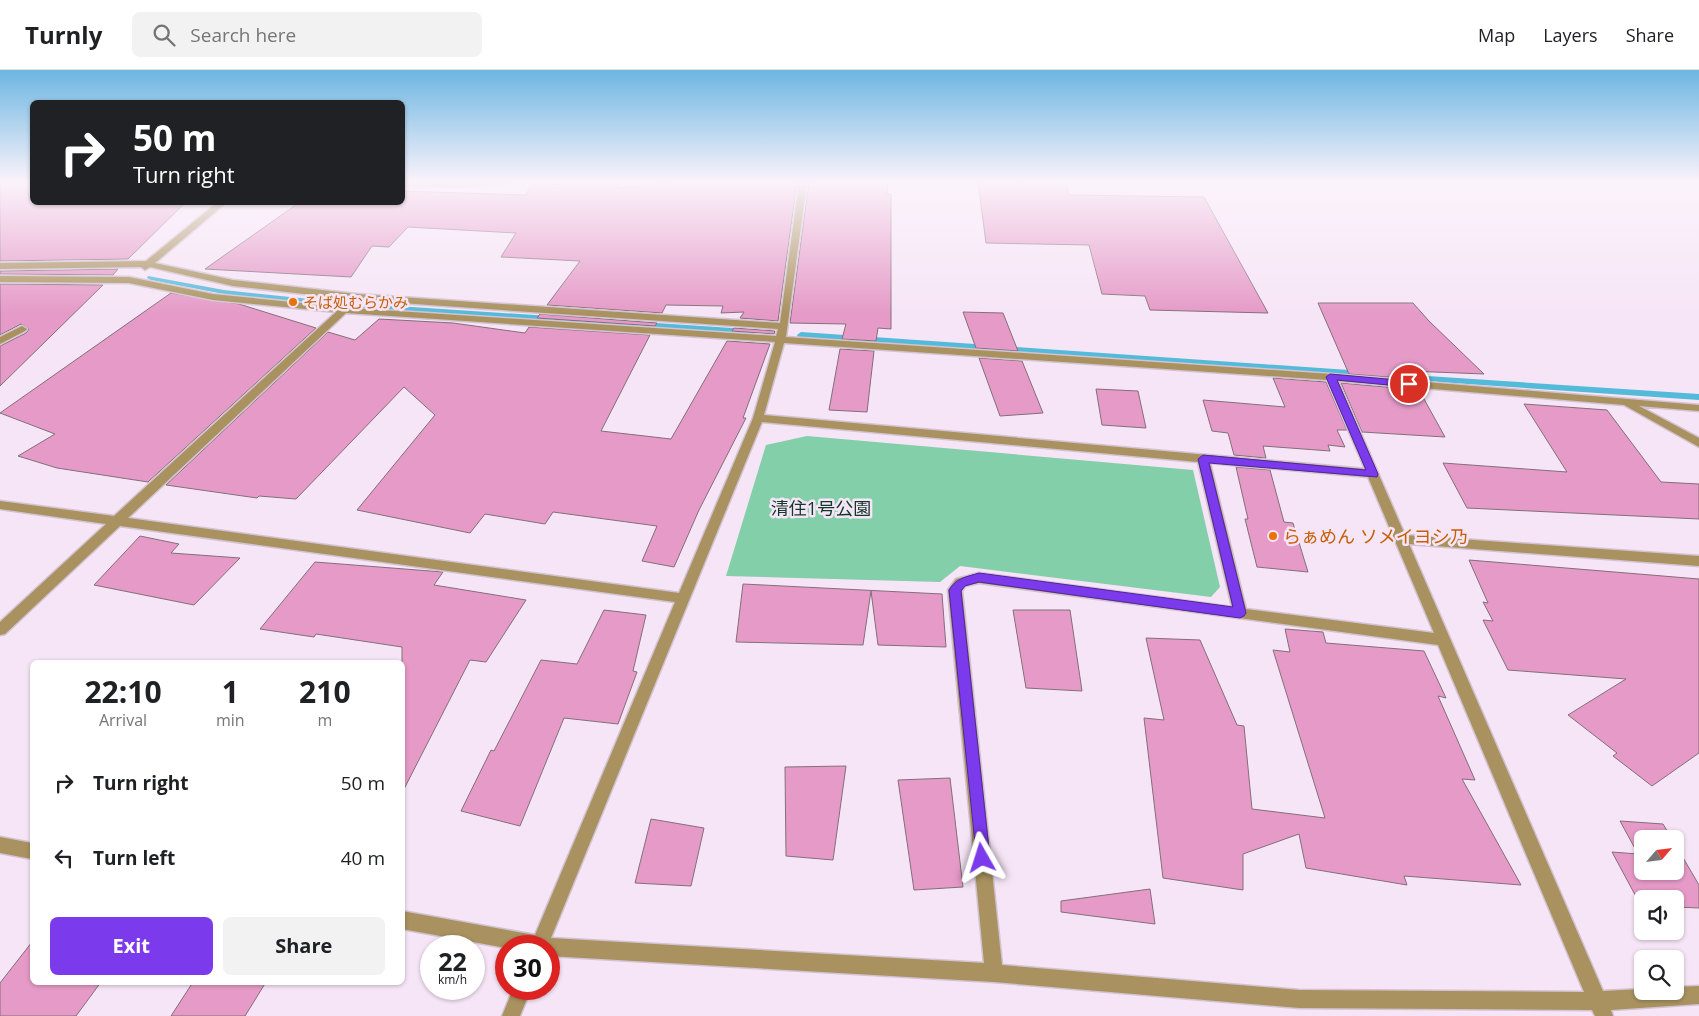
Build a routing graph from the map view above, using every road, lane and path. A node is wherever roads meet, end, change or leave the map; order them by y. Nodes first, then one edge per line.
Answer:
1 (194, 226) edge
2 (797, 226) edge
3 (148, 264) junction
4 (0, 266) edge
5 (0, 279) edge
6 (129, 280) junction
7 (358, 297) junction
8 (344, 310) junction
9 (784, 326) junction
10 (22, 329) dead end
11 (0, 341) edge
12 (781, 341) junction
13 (1330, 377) junction
14 (1625, 403) junction
15 (1699, 408) edge
16 (758, 418) junction
17 (1699, 443) edge
18 (1203, 459) junction
19 (1373, 474) junction
20 (0, 505) edge
21 (118, 521) junction
22 (1402, 540) junction
23 (1699, 561) edge
24 (682, 598) junction
25 (1240, 613) junction
26 (0, 630) edge
27 (1443, 640) junction
28 (0, 845) edge
29 (30, 851) edge
30 (405, 921) edge
31 (544, 935) edge
32 (495, 938) edge
33 (560, 948) edge
34 (994, 974) junction
35 (1699, 994) edge
36 (518, 1000) edge
37 (1601, 1008) edge
38 (511, 1016) edge

1 - 3 street
2 - 9 street
3 - 4 street
3 - 6 street
3 - 7 street
5 - 6 street
6 - 8 street
7 - 8 street
7 - 9 street
8 - 12 street
8 - 21 street
9 - 12 street
10 - 11 street
12 - 13 street
12 - 16 street
13 - 14 street
13 - 19 street
14 - 15 street
14 - 17 street
16 - 18 street
16 - 24 street
18 - 19 street
18 - 25 street
19 - 22 street
20 - 21 street
21 - 24 street
21 - 26 street
22 - 23 street
22 - 27 street
24 - 31 street
25 - 27 street
25 - 34 street
27 - 37 street
28 - 29 street
30 - 32 street
33 - 34 street
34 - 37 street
35 - 37 street
36 - 38 street

